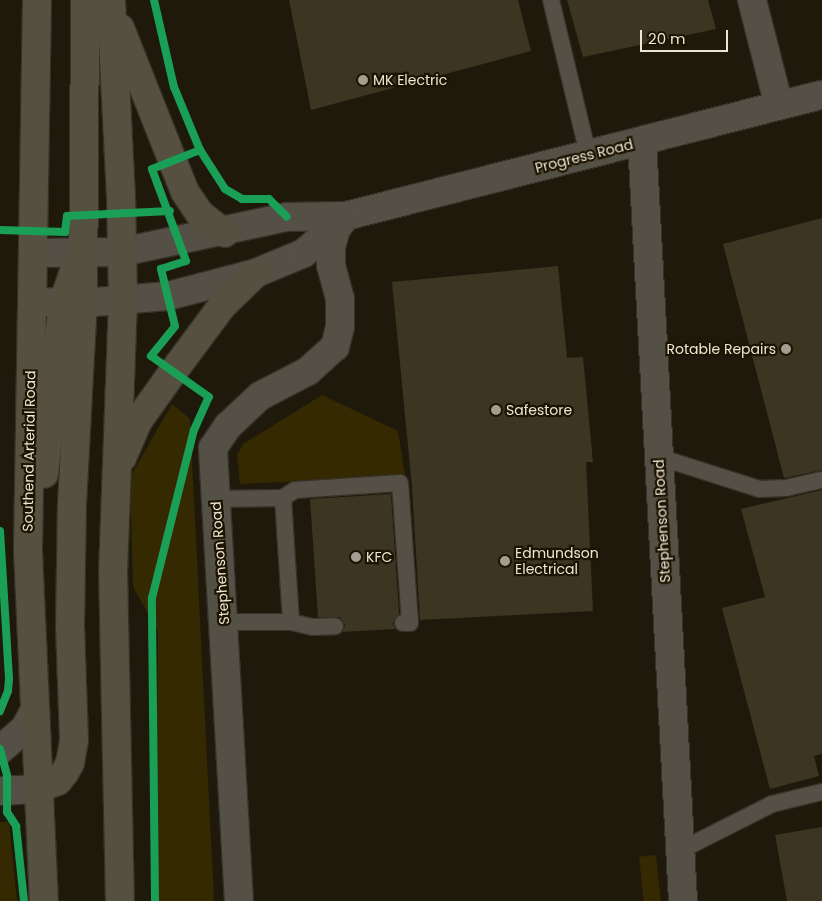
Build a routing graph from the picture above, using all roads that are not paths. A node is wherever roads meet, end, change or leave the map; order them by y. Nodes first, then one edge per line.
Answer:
1 (37, 0) edge
2 (551, 0) edge
3 (752, 0) edge
4 (102, 1) edge
5 (822, 95) edge
6 (778, 106) junction
7 (642, 141) junction
8 (588, 154) junction
9 (346, 216) junction
10 (224, 233) junction
11 (122, 252) junction
12 (34, 254) junction
13 (83, 254) junction
14 (286, 263) junction
15 (256, 273) junction
16 (337, 286) junction
17 (123, 300) junction
18 (32, 302) junction
19 (73, 303) junction
20 (659, 457) junction
21 (116, 479) junction
22 (822, 480) edge
23 (283, 498) junction
24 (216, 499) junction
25 (28, 551) junction
26 (223, 622) junction
27 (291, 622) junction
28 (403, 623) dead end
29 (335, 626) dead end
30 (34, 711) junction
31 (0, 750) edge
32 (37, 789) junction
33 (0, 791) edge
34 (822, 792) edge
35 (681, 850) junction
36 (44, 901) edge
37 (120, 901) edge
38 (239, 901) edge
39 (683, 901) edge

1 - 12 highway, Southend Arterial Road
2 - 8 lane
3 - 6 street
4 - 10 highway
4 - 11 highway
4 - 13 highway
5 - 6 street, Progress Road
6 - 7 street, Progress Road
7 - 8 street, Progress Road
7 - 20 street, Stephenson Road
8 - 9 street, Progress Road
9 - 10 street, Progress Road
9 - 14 street, Progress Road
9 - 16 street, Stephenson Road
10 - 11 street, Progress Road
11 - 13 street, Progress Road
11 - 17 highway
12 - 13 street, Progress Road
12 - 18 highway, Southend Arterial Road
13 - 19 highway
14 - 15 street, Progress Road
14 - 16 street
15 - 17 street, Progress Road
15 - 21 highway
16 - 24 street, Stephenson Road
17 - 19 street, Progress Road
17 - 21 highway
18 - 19 street, Progress Road
18 - 25 highway, Southend Arterial Road
19 - 25 highway
19 - 32 highway
20 - 22 lane
20 - 35 street, Stephenson Road
21 - 37 highway
23 - 24 lane
23 - 27 lane
23 - 28 lane
24 - 26 street, Stephenson Road
25 - 30 highway, Southend Arterial Road
26 - 27 lane
26 - 38 street, Stephenson Road
27 - 29 lane
30 - 31 street
30 - 32 highway, Southend Arterial Road
32 - 33 street
32 - 36 highway, Southend Arterial Road
34 - 35 lane
35 - 39 street, Stephenson Road

